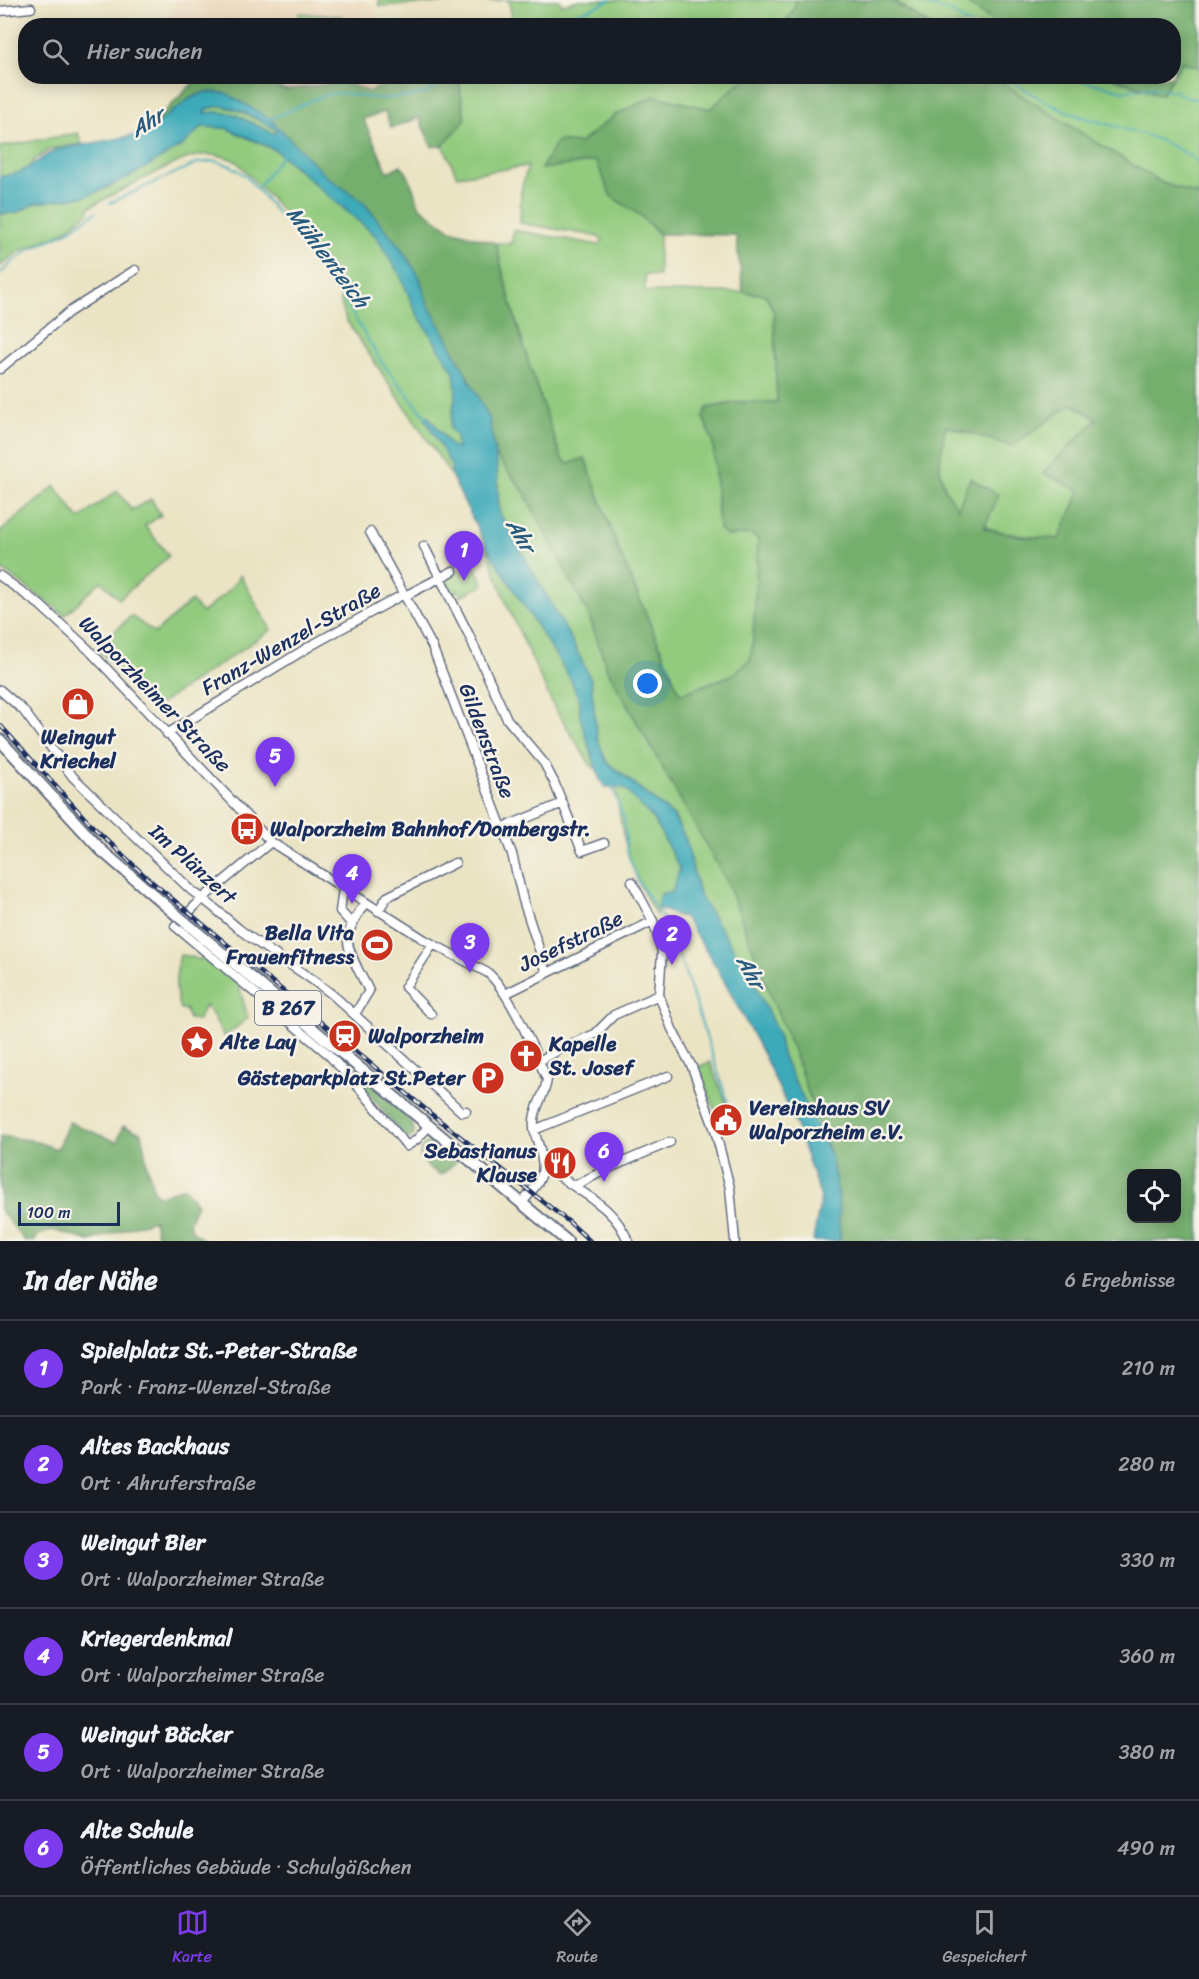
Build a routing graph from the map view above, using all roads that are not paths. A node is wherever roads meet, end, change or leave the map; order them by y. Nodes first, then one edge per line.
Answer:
1 (31, 8) dead end
2 (0, 11) edge
3 (135, 270) dead end
4 (0, 369) edge
5 (370, 532) dead end
6 (424, 546) dead end
7 (453, 571) dead end
8 (0, 576) edge
9 (440, 578) junction
10 (404, 595) junction
11 (0, 690) edge
12 (167, 734) junction
13 (0, 740) edge
14 (563, 803) junction
15 (502, 828) junction
16 (271, 842) junction
17 (604, 843) dead end
18 (455, 862) dead end
19 (632, 882) dead end
20 (343, 889) junction
21 (203, 898) junction
22 (365, 903) junction
23 (378, 911) junction
24 (180, 924) junction
25 (352, 924) junction
26 (647, 924) junction
27 (433, 944) junction
28 (547, 973) junction
29 (505, 994) junction
30 (659, 995) junction
31 (355, 1014) junction
32 (431, 1014) dead end
33 (539, 1061) junction
34 (668, 1076) dead end
35 (466, 1112) dead end
36 (429, 1126) junction
37 (534, 1130) junction
38 (670, 1142) dead end
39 (544, 1167) junction
40 (574, 1186) junction
41 (522, 1203) junction
42 (567, 1241) edge
43 (628, 1241) edge
44 (735, 1241) edge

1 - 2 street
3 - 4 street
5 - 10 street, Gildenstraße
6 - 9 street
7 - 9 street, Franz-Wenzel-Straße
8 - 12 street, Walporzheimer Straße
9 - 10 street, Franz-Wenzel-Straße
9 - 14 street
10 - 12 street, Franz-Wenzel-Straße
10 - 15 street, Gildenstraße
11 - 21 street, Im Plänzert
12 - 16 street, Walporzheimer Straße
13 - 24 main road, B 267, bridge
14 - 15 street
14 - 17 street
15 - 28 street, Gildenstraße
16 - 20 street, Walporzheimer Straße
16 - 21 street
18 - 23 street
19 - 26 street
20 - 22 street, Walporzheimer Straße
20 - 25 street
21 - 24 street
21 - 31 street, Im Plänzert
22 - 23 street, Walporzheimer Straße
22 - 25 street
23 - 27 street, Walporzheimer Straße
24 - 36 main road, B 267
24 - 36 street
25 - 31 street
26 - 28 street, Josefstraße
26 - 30 street
27 - 29 street, Walporzheimer Straße
27 - 32 street
28 - 29 street, Josefstraße
29 - 33 street, Walporzheimer Straße
30 - 33 street
30 - 44 street
31 - 35 street, Im Plänzert
33 - 37 street, Walporzheimer Straße
34 - 37 street
36 - 41 main road, B 267
37 - 39 street, Walporzheimer Straße
38 - 40 street
39 - 40 street
39 - 41 street
40 - 43 street
41 - 42 main road, B 267

